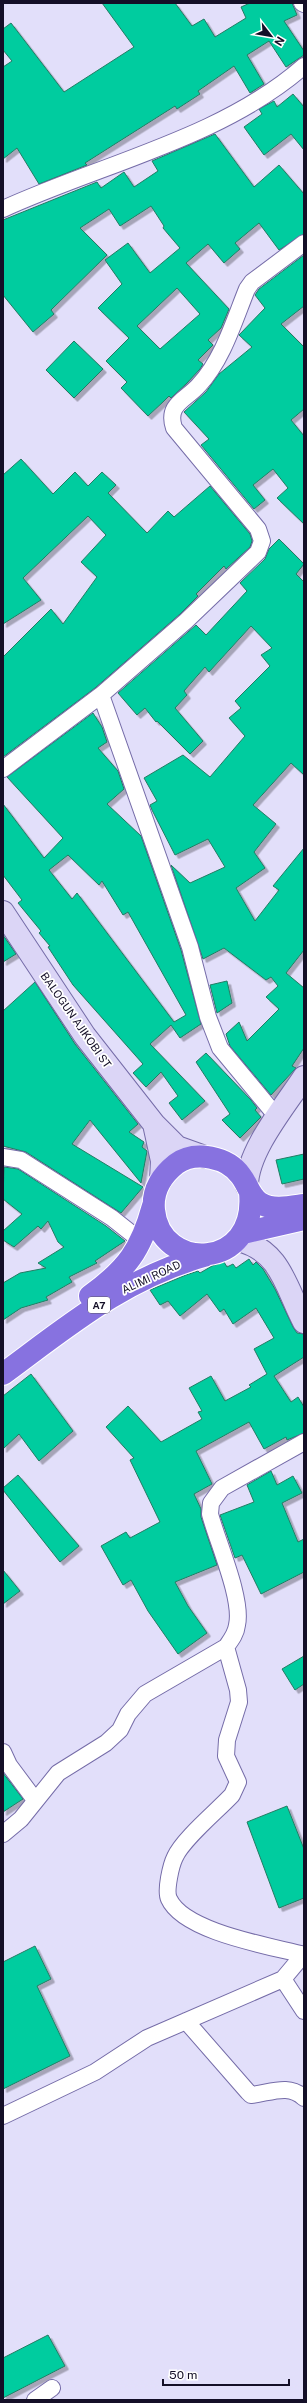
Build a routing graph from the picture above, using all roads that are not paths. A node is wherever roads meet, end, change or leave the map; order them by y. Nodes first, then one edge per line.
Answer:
1 (304, 66) edge
2 (3, 209) edge
3 (304, 243) edge
4 (101, 695) junction
5 (3, 769) edge
6 (3, 912) edge
7 (304, 1077) edge
8 (278, 1118) junction
9 (154, 1124) junction
10 (260, 1143) junction
11 (3, 1157) edge
12 (213, 1159) junction
13 (161, 1180) junction
14 (248, 1189) junction
15 (153, 1202) junction
16 (304, 1205) edge
17 (304, 1219) edge
18 (240, 1236) junction
19 (141, 1241) junction
20 (205, 1255) junction
21 (304, 1322) edge
22 (3, 1360) edge
23 (3, 1374) edge
24 (304, 1442) edge
25 (226, 1647) junction
26 (3, 1752) edge
27 (35, 1800) junction
28 (3, 1834) edge
29 (304, 1955) edge
30 (283, 1979) junction
31 (304, 2011) edge
32 (186, 2021) junction
33 (304, 2098) edge
34 (3, 2116) edge
35 (52, 2388) dead end
36 (35, 2400) edge

1 - 2 street
3 - 4 street
4 - 5 street
4 - 8 street
6 - 9 street, BALOGUN AJIKOBI ST
7 - 8 street
8 - 10 street
9 - 12 street, BALOGUN AJIKOBI ST
9 - 13 street
10 - 12 street
10 - 14 street
11 - 19 street
12 - 13 highway
12 - 14 highway
13 - 15 highway
14 - 16 highway
14 - 18 highway
15 - 19 highway, A7
15 - 20 highway
17 - 18 highway
18 - 20 highway
18 - 21 street
19 - 22 highway, A7
20 - 23 highway, ALIMI ROAD / A7
24 - 25 street
25 - 27 street
25 - 29 street
26 - 27 street
27 - 28 street
29 - 30 street
30 - 31 street
30 - 32 street
32 - 33 street
32 - 34 street
35 - 36 street

